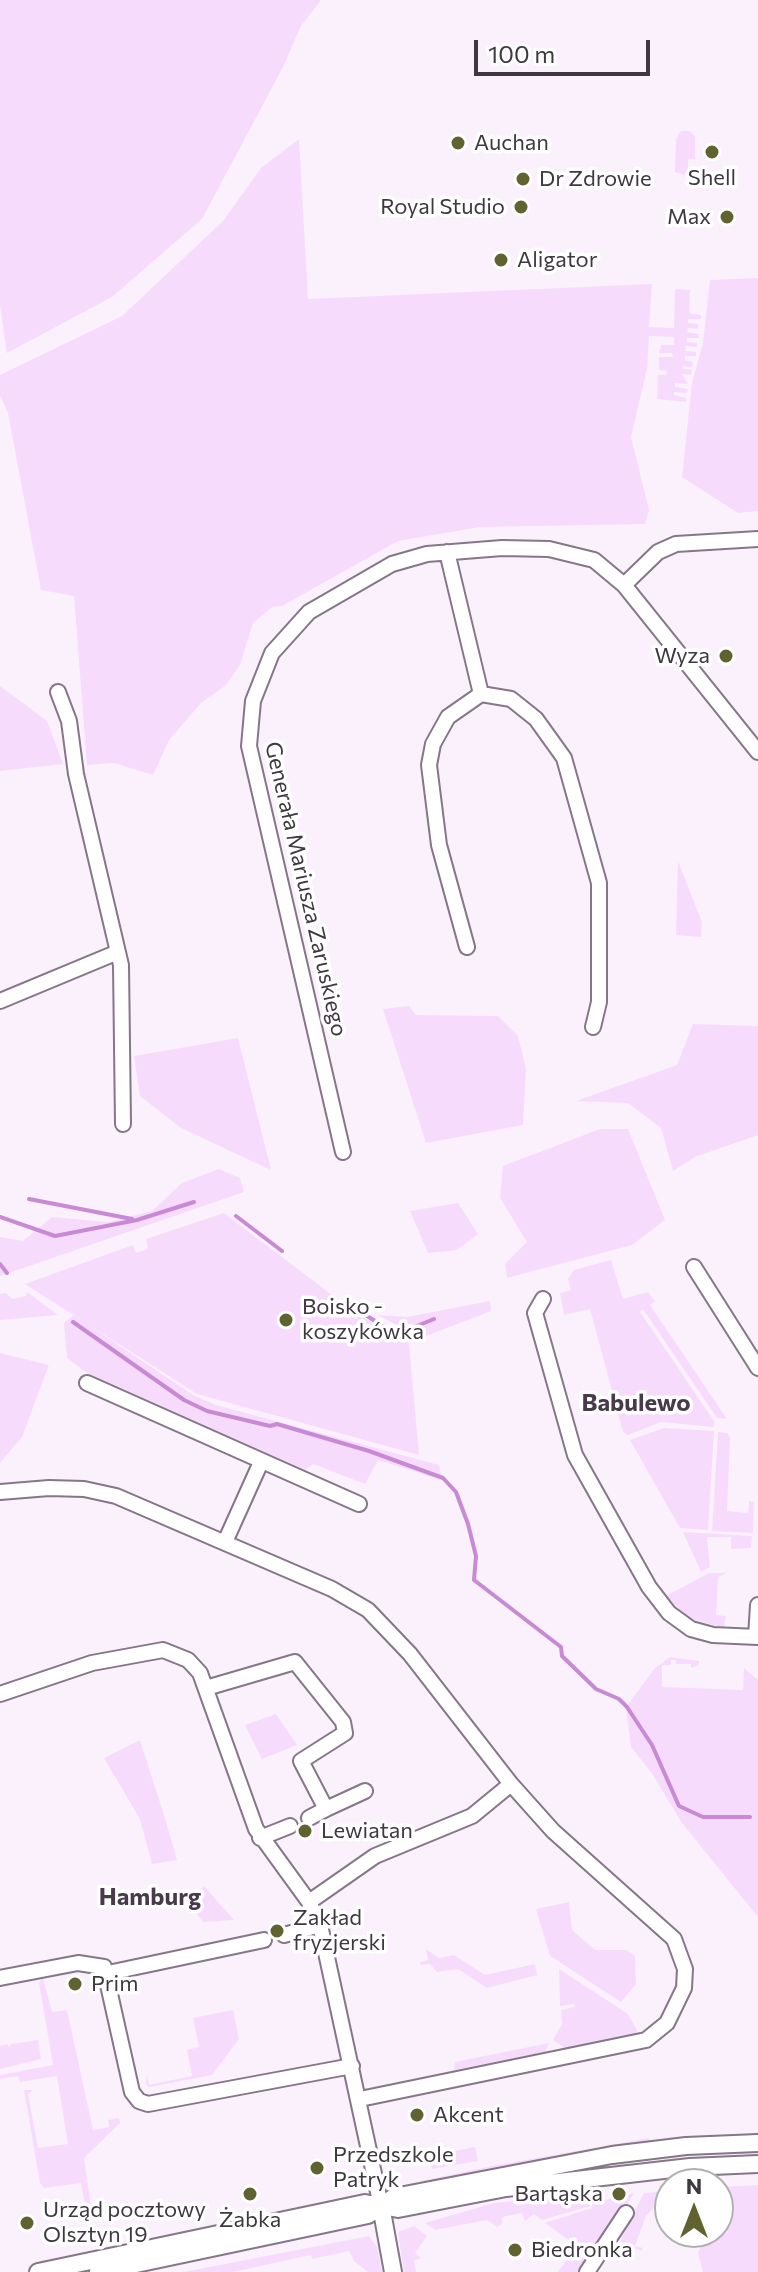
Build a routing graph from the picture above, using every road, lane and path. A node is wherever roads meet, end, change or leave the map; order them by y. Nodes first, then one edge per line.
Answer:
1 (758, 539) edge
2 (447, 552) junction
3 (624, 585) junction
4 (58, 692) dead end
5 (481, 694) junction
6 (758, 752) edge
7 (467, 947) dead end
8 (118, 952) junction
9 (0, 1001) edge
10 (593, 1027) dead end
11 (123, 1124) dead end
12 (343, 1152) dead end
13 (694, 1267) dead end
14 (543, 1299) dead end
15 (758, 1368) edge
16 (87, 1383) dead end
17 (261, 1462) junction
18 (0, 1492) edge
19 (359, 1504) dead end
20 (225, 1542) junction
21 (758, 1605) edge
22 (757, 1637) edge
23 (206, 1688) junction
24 (0, 1694) edge
25 (511, 1784) junction
26 (365, 1791) dead end
27 (326, 1809) junction
28 (309, 1818) dead end
29 (290, 1826) dead end
30 (260, 1838) junction
31 (309, 1902) junction
32 (320, 1925) junction
33 (284, 1935) dead end
34 (264, 1940) dead end
35 (108, 1973) junction
36 (0, 1978) edge
37 (352, 2066) junction
38 (360, 2099) junction
39 (758, 2143) edge
40 (758, 2164) edge
41 (381, 2206) junction
42 (626, 2213) dead end
43 (38, 2272) edge
44 (98, 2272) edge
45 (393, 2272) edge
46 (587, 2272) edge

1 - 3 street
2 - 3 street, Generała Mariusza Zaruskiego
2 - 5 street
2 - 12 street, Generała Mariusza Zaruskiego
3 - 6 street, Generała Mariusza Zaruskiego
4 - 8 street
5 - 7 street
5 - 10 street
8 - 9 street
8 - 11 street
13 - 15 street
14 - 22 street
16 - 17 street
17 - 19 street
17 - 20 street
18 - 20 street
20 - 25 street
21 - 22 street
23 - 24 street
23 - 27 street
23 - 30 street
25 - 31 street
25 - 38 street
26 - 27 street
27 - 28 street
29 - 30 street
30 - 31 street
31 - 32 street
32 - 33 street
32 - 37 street
34 - 35 street
35 - 36 street
35 - 37 street
37 - 38 street
38 - 41 street
39 - 41 street
40 - 41 street
41 - 43 street
41 - 44 street
41 - 45 street
42 - 46 street

